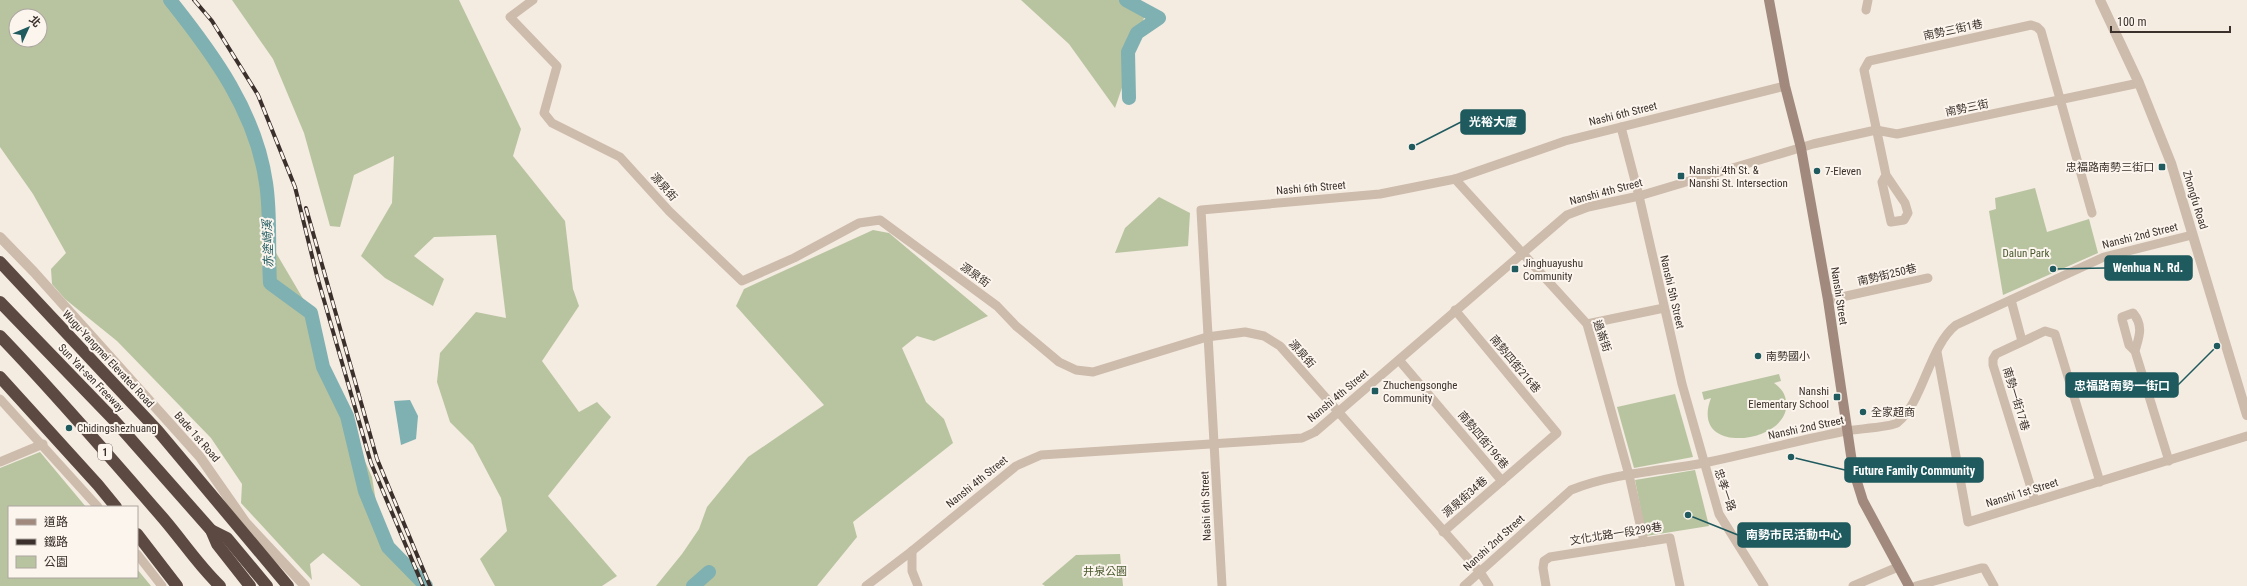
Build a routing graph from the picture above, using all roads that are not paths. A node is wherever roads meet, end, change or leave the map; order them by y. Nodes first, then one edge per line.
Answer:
1 (533, 0) edge
2 (1768, 0) edge
3 (1868, 0) edge
4 (2100, 0) edge
5 (1866, 10) dead end
6 (2139, 83) junction
7 (1785, 86) junction
8 (2061, 100) junction
9 (1621, 127) junction
10 (1876, 130) junction
11 (1801, 148) junction
12 (1886, 175) junction
13 (1454, 179) junction
14 (1639, 196) junction
15 (2092, 213) dead end
16 (2192, 234) junction
17 (0, 237) edge
18 (1521, 253) junction
19 (0, 262) edge
20 (1928, 278) dead end
21 (1828, 300) junction
22 (2011, 300) junction
23 (0, 302) edge
24 (1664, 308) junction
25 (1455, 310) junction
26 (1587, 324) junction
27 (0, 336) edge
28 (1207, 337) junction
29 (2022, 341) junction
30 (1938, 352) junction
31 (2134, 352) dead end
32 (1399, 360) junction
33 (0, 377) edge
34 (0, 399) edge
35 (1339, 413) junction
36 (2247, 415) edge
37 (1846, 431) junction
38 (1557, 433) joint
39 (2247, 436) edge
40 (43, 444) junction
41 (1216, 444) junction
42 (2169, 460) junction
43 (0, 462) edge
44 (1703, 463) junction
45 (1629, 475) junction
46 (1502, 481) junction
47 (2100, 482) junction
48 (2035, 501) junction
49 (97, 506) edge
50 (115, 506) edge
51 (211, 530) junction
52 (1443, 532) junction
53 (138, 535) edge
54 (1644, 542) junction
55 (912, 551) junction
56 (138, 555) edge
57 (1898, 567) junction
58 (205, 572) junction
59 (1480, 572) junction
60 (162, 586) edge
61 (177, 586) edge
62 (206, 586) edge
63 (220, 586) edge
64 (250, 586) edge
65 (267, 586) edge
66 (288, 586) edge
67 (305, 586) edge
68 (866, 586) edge
69 (918, 586) edge
70 (1222, 586) edge
71 (1464, 586) edge
72 (1489, 586) edge
73 (1546, 586) edge
74 (1680, 586) edge
75 (1764, 586) edge
76 (1853, 586) edge
77 (1909, 586) edge
78 (1916, 586) edge
79 (1994, 586) edge

1 - 28 street, 源泉街
2 - 7 main road, Nanshi Street
3 - 5 street
4 - 6 street, Zhongfu Road
6 - 8 street, 南勢三街
6 - 16 street, Zhongfu Road
7 - 9 street, Nashi 6th Street
7 - 11 main road, Nanshi Street
8 - 10 street, 南勢三街
8 - 10 street, 南勢三街1巷
8 - 15 street, 南勢三街1巷
9 - 13 street, Nashi 6th Street
9 - 14 street, Nanshi 5th Street
10 - 11 street, 南勢三街
10 - 12 street, 南勢三街1巷
11 - 14 street, Nanshi 4th Street
11 - 21 main road, Nanshi Street
12 - 12 street
13 - 18 street, 過崙街
13 - 28 street, Nashi 6th Street
14 - 18 street, Nanshi 4th Street
14 - 24 street, Nanshi 5th Street
16 - 22 street, Nanshi 2nd Street
16 - 36 street, Zhongfu Road
17 - 67 street, Bade 1st Road
18 - 25 street, Nanshi 4th Street
18 - 26 street, 過崙街
19 - 66 highway, Wugu-Yangmei Elevated Road
20 - 21 street, 南勢街250巷
21 - 37 main road, Nanshi Street
22 - 29 street
22 - 30 street, Nanshi 2nd Street
23 - 51 highway, Sun Yat-sen Freeway
24 - 26 street
24 - 44 street, Nanshi 5th Street
25 - 32 street, Nanshi 4th Street
25 - 38 street, 南勢四街216巷
26 - 45 street, 過崙街
27 - 58 highway, 1
28 - 35 street, 源泉街
28 - 41 street, Nashi 6th Street
29 - 47 street, 南勢一街17巷
29 - 48 street, 南勢一街17巷
30 - 37 street, Nanshi 2nd Street
30 - 48 street, Nanshi 1st Street
31 - 42 street
32 - 35 street, Nanshi 4th Street
32 - 46 street, 南勢四街196巷
33 - 50 highway, 1
34 - 40 street
35 - 41 street, Nanshi 4th Street
35 - 52 street, 源泉街
37 - 44 street, Nanshi 2nd Street
37 - 57 main road, Nanshi Street
38 - 46 street, 源泉街34巷
39 - 42 street, Nanshi 1st Street
40 - 43 street
40 - 49 street
41 - 55 street, Nanshi 4th Street
41 - 70 street, Nashi 6th Street
42 - 47 street, Nanshi 1st Street
44 - 45 street, Nanshi 2nd Street
44 - 75 street, 忠孝一路
45 - 54 street, 過崙街
45 - 59 street, Nanshi 2nd Street
46 - 52 street, 源泉街34巷
47 - 48 street, Nanshi 1st Street
51 - 64 highway, Sun Yat-sen Freeway
51 - 65 highway
52 - 59 street, 源泉街
53 - 61 highway
54 - 73 street, 文化北路一段299巷
54 - 74 street, 文化北路一段299巷
55 - 68 street, Nanshi 4th Street
55 - 69 street
56 - 60 street
57 - 76 street
57 - 77 main road, Nanshi Street
58 - 62 highway
58 - 63 highway, 1
59 - 71 street, Nanshi 2nd Street
59 - 72 street, 源泉街
78 - 79 street

